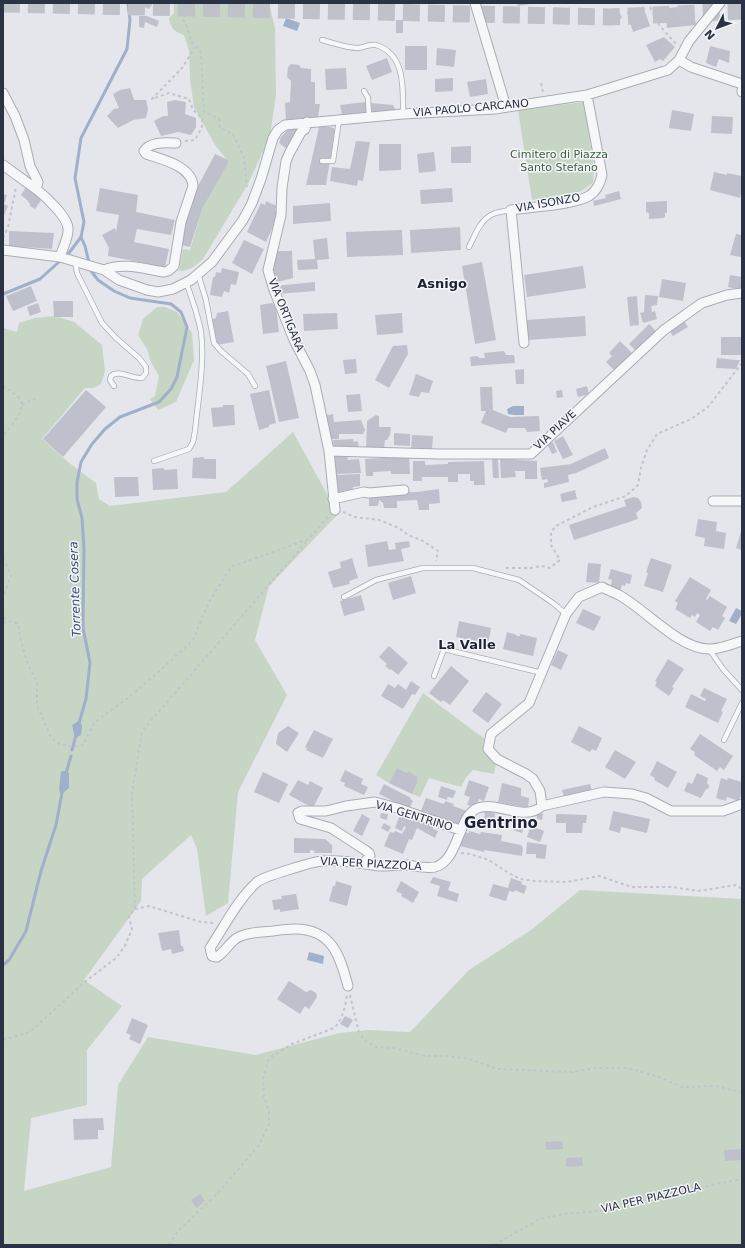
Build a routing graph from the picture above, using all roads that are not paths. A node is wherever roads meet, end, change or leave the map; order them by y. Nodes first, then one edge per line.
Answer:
1 (475, 3) edge
2 (720, 3) edge
3 (322, 40) dead end
4 (681, 56) junction
5 (742, 84) edge
6 (364, 91) dead end
7 (3, 93) edge
8 (587, 95) junction
9 (506, 107) junction
10 (403, 114) junction
11 (369, 117) junction
12 (339, 120) junction
13 (307, 122) junction
14 (176, 142) road end
15 (322, 161) dead end
16 (3, 165) edge
17 (36, 189) junction
18 (511, 210) junction
19 (469, 247) dead end
20 (3, 250) edge
21 (60, 257) junction
22 (76, 261) junction
23 (104, 270) junction
24 (198, 274) junction
25 (186, 282) junction
26 (742, 293) edge
27 (524, 343) dead end
28 (114, 386) dead end
29 (255, 386) dead end
30 (328, 451) junction
31 (154, 461) dead end
32 (404, 490) dead end
33 (333, 499) junction
34 (742, 500) edge
35 (713, 501) dead end
36 (335, 510) road end
37 (344, 597) dead end
38 (566, 614) junction
39 (742, 641) edge
40 (709, 650) junction
41 (542, 673) junction
42 (434, 676) dead end
43 (742, 690) edge
44 (742, 703) edge
45 (724, 740) dead end
46 (742, 804) edge
47 (542, 806) junction
48 (460, 830) junction
49 (364, 863) junction
50 (348, 986) road end

1 - 9 street
2 - 4 street
3 - 10 lane
4 - 5 street
4 - 8 street, VIA PAOLO CARCANO
6 - 11 lane
7 - 17 street
8 - 9 street, VIA PAOLO CARCANO
8 - 18 street, VIA ISONZO
9 - 10 street, VIA PAOLO CARCANO
10 - 11 street, VIA PAOLO CARCANO
11 - 12 street, VIA PAOLO CARCANO
12 - 13 street, VIA PAOLO CARCANO
12 - 15 lane
13 - 24 street, VIA PAOLO CARCANO
13 - 30 street, VIA ORTIGARA
14 - 23 street
16 - 17 street
17 - 21 street
18 - 19 lane
18 - 27 street, VIA ISONZO
20 - 21 street
21 - 22 street
22 - 23 street
22 - 28 lane
23 - 25 street
24 - 25 street
24 - 29 lane
25 - 31 lane
26 - 30 street, VIA PIAVE
30 - 33 street, VIA ORTIGARA
32 - 33 street
33 - 36 street, VIA ORTIGARA
34 - 35 street
37 - 38 lane
38 - 40 street
38 - 41 street
39 - 40 street
40 - 43 lane
41 - 42 lane
41 - 47 street
44 - 45 lane
46 - 47 street
47 - 48 street, VIA PER PIAZZOLA
48 - 49 street, VIA PER PIAZZOLA
48 - 49 street, VIA GENTRINO
49 - 50 street, VIA PER PIAZZOLA

